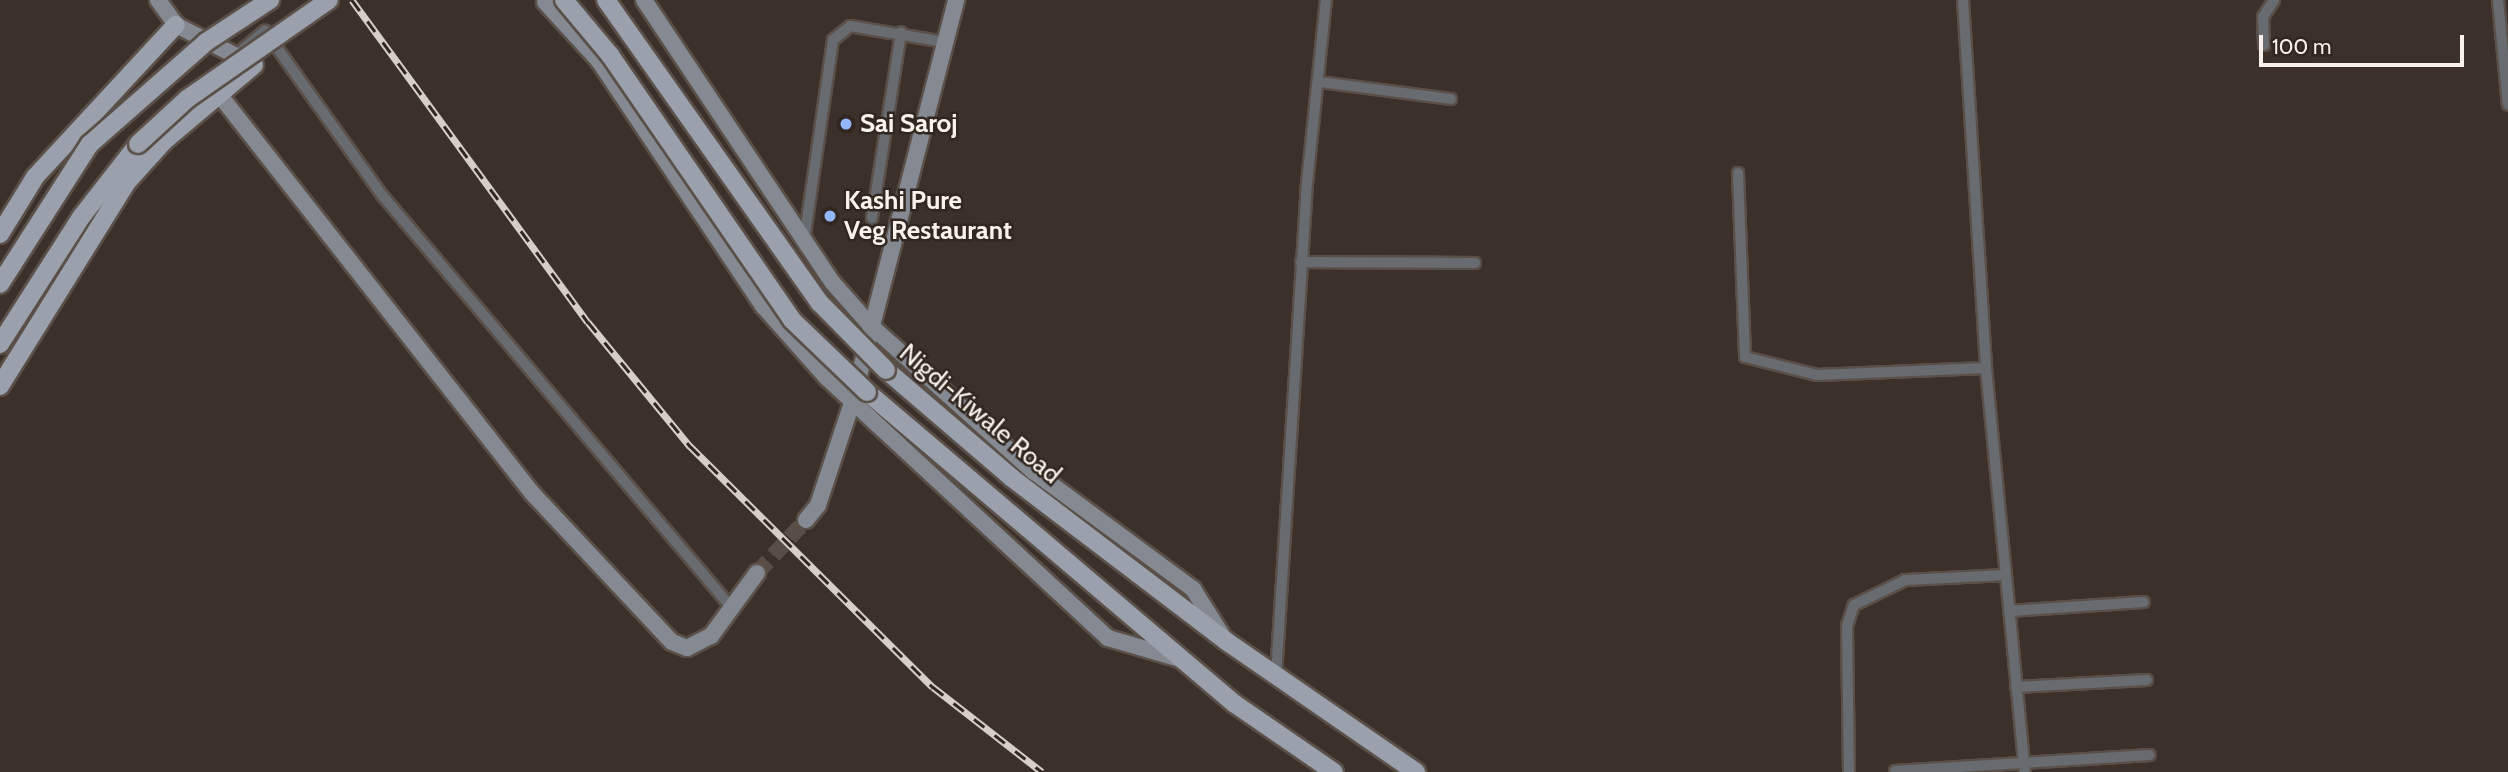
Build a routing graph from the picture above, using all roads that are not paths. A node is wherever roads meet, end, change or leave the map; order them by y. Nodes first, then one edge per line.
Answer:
1 (158, 0) edge
2 (270, 0) edge
3 (329, 0) edge
4 (564, 0) edge
5 (606, 0) edge
6 (644, 0) edge
7 (956, 0) edge
8 (1326, 0) edge
9 (1962, 0) edge
10 (2274, 0) edge
11 (2498, 0) edge
12 (545, 2) dead end
13 (176, 25) junction
14 (901, 32) junction
15 (945, 42) junction
16 (2264, 45) dead end
17 (236, 55) junction
18 (254, 65) joint
19 (1320, 82) junction
20 (218, 93) junction
21 (1451, 99) dead end
22 (2508, 105) edge
23 (1738, 173) dead end
24 (872, 218) dead end
25 (0, 234) edge
26 (804, 241) junction
27 (1301, 262) junction
28 (1475, 263) dead end
29 (0, 284) edge
30 (870, 325) junction
31 (0, 344) edge
32 (1986, 368) junction
33 (0, 386) edge
34 (852, 402) junction
35 (806, 520) tunnel mouth
36 (757, 573) tunnel mouth
37 (2007, 576) junction
38 (2144, 602) dead end
39 (731, 607) junction
40 (2010, 611) junction
41 (1226, 641) junction
42 (1188, 662) junction
43 (1276, 676) junction
44 (2147, 680) dead end
45 (2016, 687) junction
46 (2149, 755) dead end
47 (2025, 768) edge
48 (1895, 771) edge
49 (1335, 772) edge
50 (1416, 772) edge
51 (1849, 772) edge

1 - 13 street
2 - 29 main road, bridge
3 - 31 main road, bridge
4 - 42 main road, bridge
5 - 41 main road, Nigdi-Kiwale Road, bridge
6 - 26 street
7 - 15 street
8 - 19 street
9 - 32 street
10 - 16 street
11 - 22 street
12 - 34 street
13 - 17 street
13 - 25 main road
14 - 15 street
14 - 24 street
14 - 26 street
15 - 30 street
17 - 18 street
17 - 39 street
18 - 20 main road
19 - 21 street
19 - 27 street
20 - 33 main road
20 - 39 street
23 - 32 street
26 - 30 street
27 - 28 street
27 - 43 street
30 - 34 street
30 - 41 street
32 - 37 street
34 - 35 street
34 - 42 street
36 - 39 street
37 - 40 street
37 - 51 street
38 - 40 street
40 - 45 street
41 - 43 main road, Nigdi-Kiwale Road
42 - 49 main road
43 - 50 main road, Nigdi-Kiwale Road
44 - 45 street
45 - 47 street
46 - 47 street
47 - 48 street

